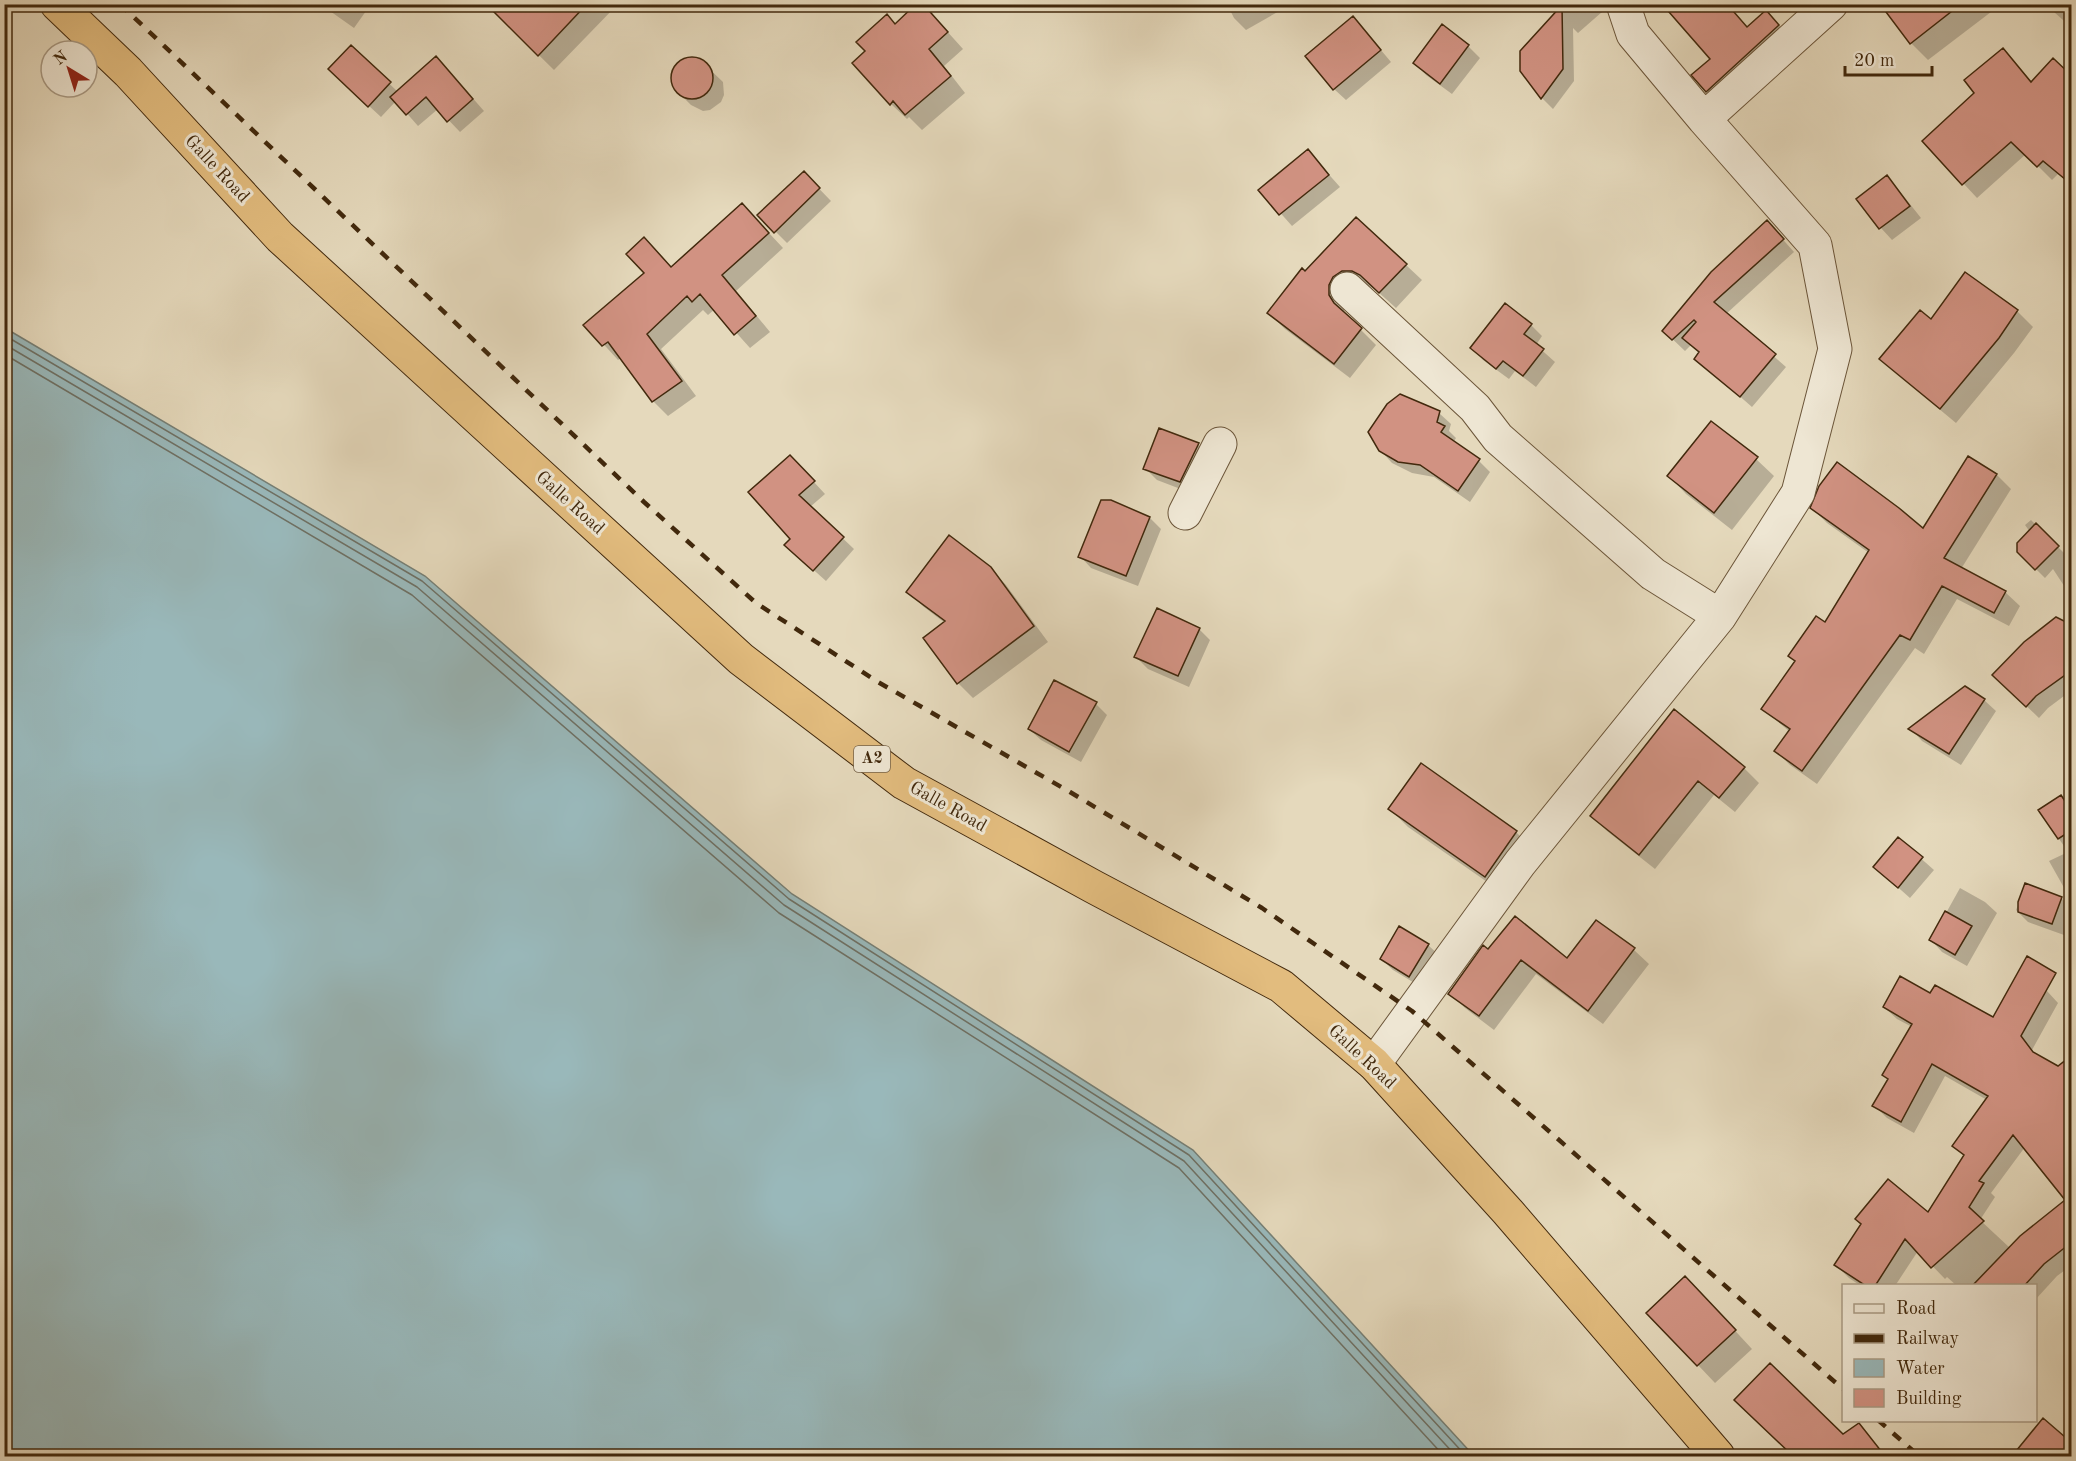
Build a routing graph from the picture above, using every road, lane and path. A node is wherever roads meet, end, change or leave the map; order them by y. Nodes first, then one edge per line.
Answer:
1 (57, 4) edge
2 (1623, 4) edge
3 (1831, 4) edge
4 (1704, 119) junction
5 (1347, 289) dead end
6 (1220, 444) dead end
7 (1185, 513) dead end
8 (1720, 616) junction
9 (1374, 1064) junction
10 (1718, 1456) edge

1 - 9 highway, Galle Road / A2
2 - 4 street
3 - 4 street
4 - 8 street
5 - 8 street
6 - 7 street
8 - 9 street
9 - 10 highway, Galle Road / A2

